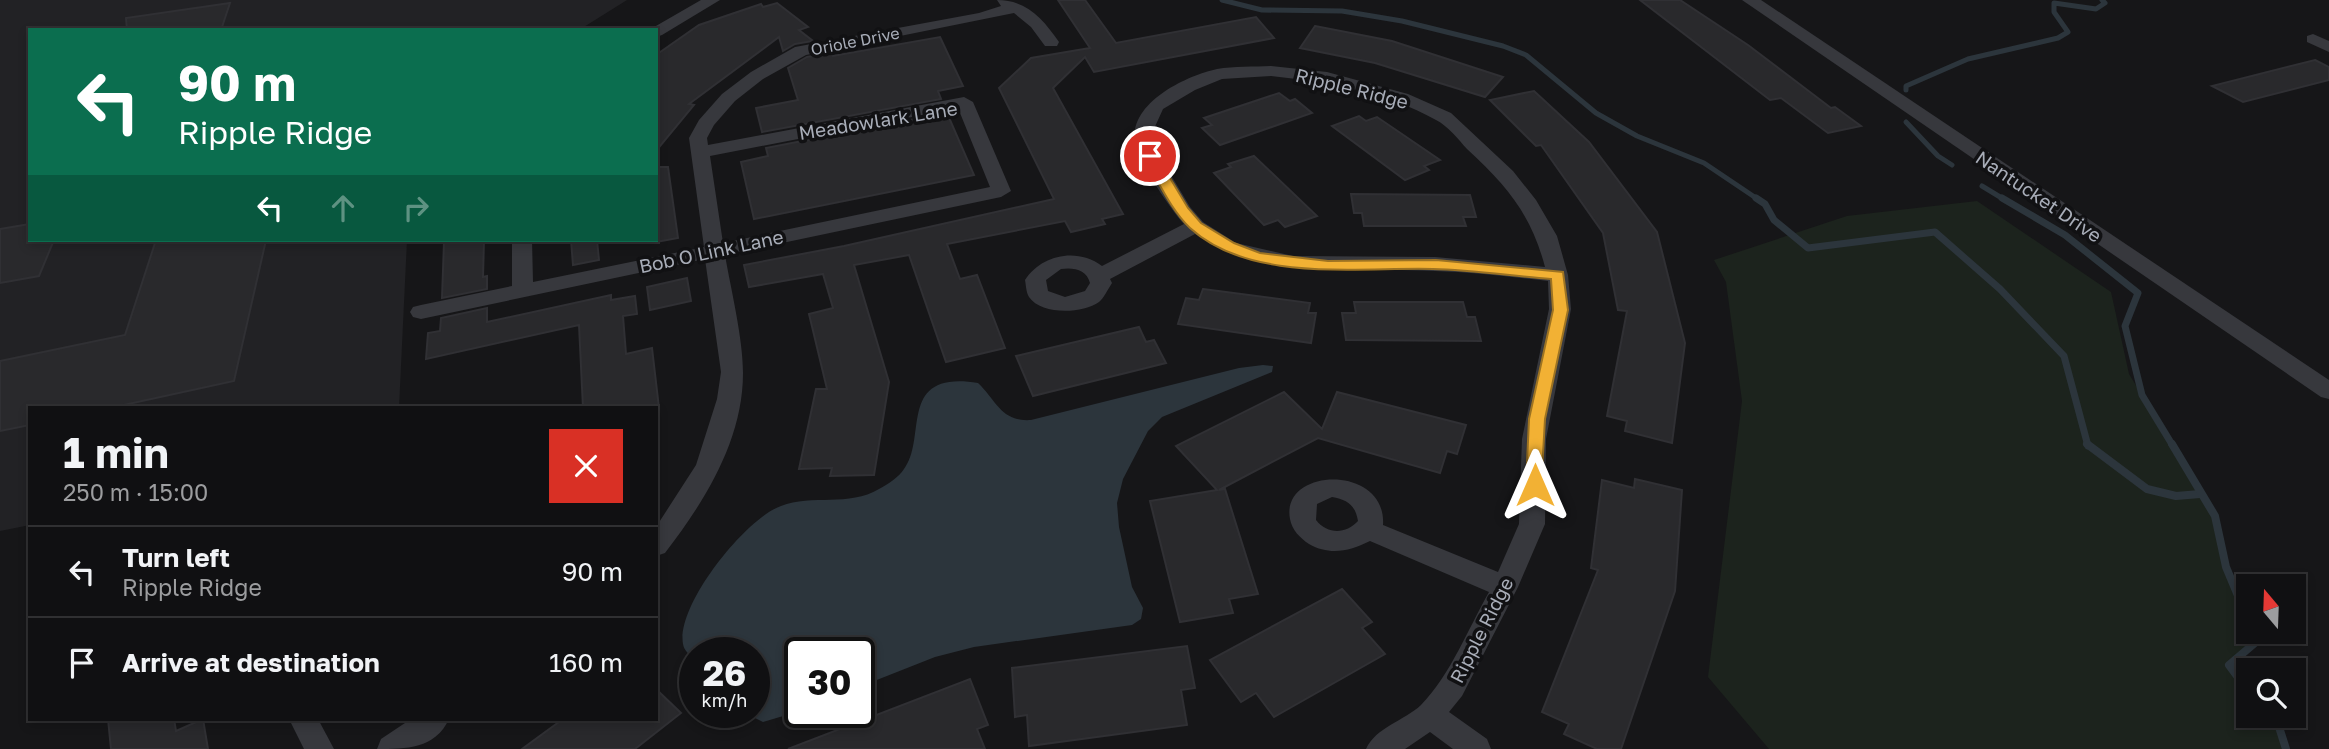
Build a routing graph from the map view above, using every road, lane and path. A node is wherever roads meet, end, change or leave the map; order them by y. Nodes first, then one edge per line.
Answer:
1 (712, 0) edge
2 (998, 0) edge
3 (1750, 0) edge
4 (1017, 7) junction
5 (658, 31) edge
6 (2313, 39) dead end
7 (1051, 42) dead end
8 (2329, 47) edge
9 (701, 152) junction
10 (1001, 191) joint
11 (1196, 226) junction
12 (522, 242) edge
13 (714, 244) junction
14 (1558, 275) junction
15 (1100, 276) dead end
16 (523, 290) junction
17 (421, 312) dead end
18 (2329, 391) edge
19 (1367, 529) dead end
20 (658, 543) edge
21 (1504, 587) junction
22 (1430, 715) junction
23 (304, 721) edge
24 (432, 721) edge
25 (319, 749) edge
26 (391, 749) edge
27 (1381, 749) edge
28 (1476, 749) edge

1 - 5 street
2 - 4 street
3 - 18 street, Nantucket Drive
4 - 7 street
4 - 9 street, Oriole Drive
6 - 8 street
9 - 10 street, Meadowlark Lane
9 - 13 street, Oriole Drive
10 - 13 street, Bob O Link Lane
11 - 14 street, Ripple Ridge
11 - 14 street, Ripple Ridge
11 - 15 street
12 - 16 street
13 - 16 street, Bob O Link Lane
13 - 20 street, Oriole Drive
14 - 21 street, Ripple Ridge
16 - 17 street, Bob O Link Lane
19 - 21 street
21 - 22 street, Ripple Ridge
22 - 27 street, Ripple Ridge
22 - 28 street
23 - 25 street
24 - 26 street

